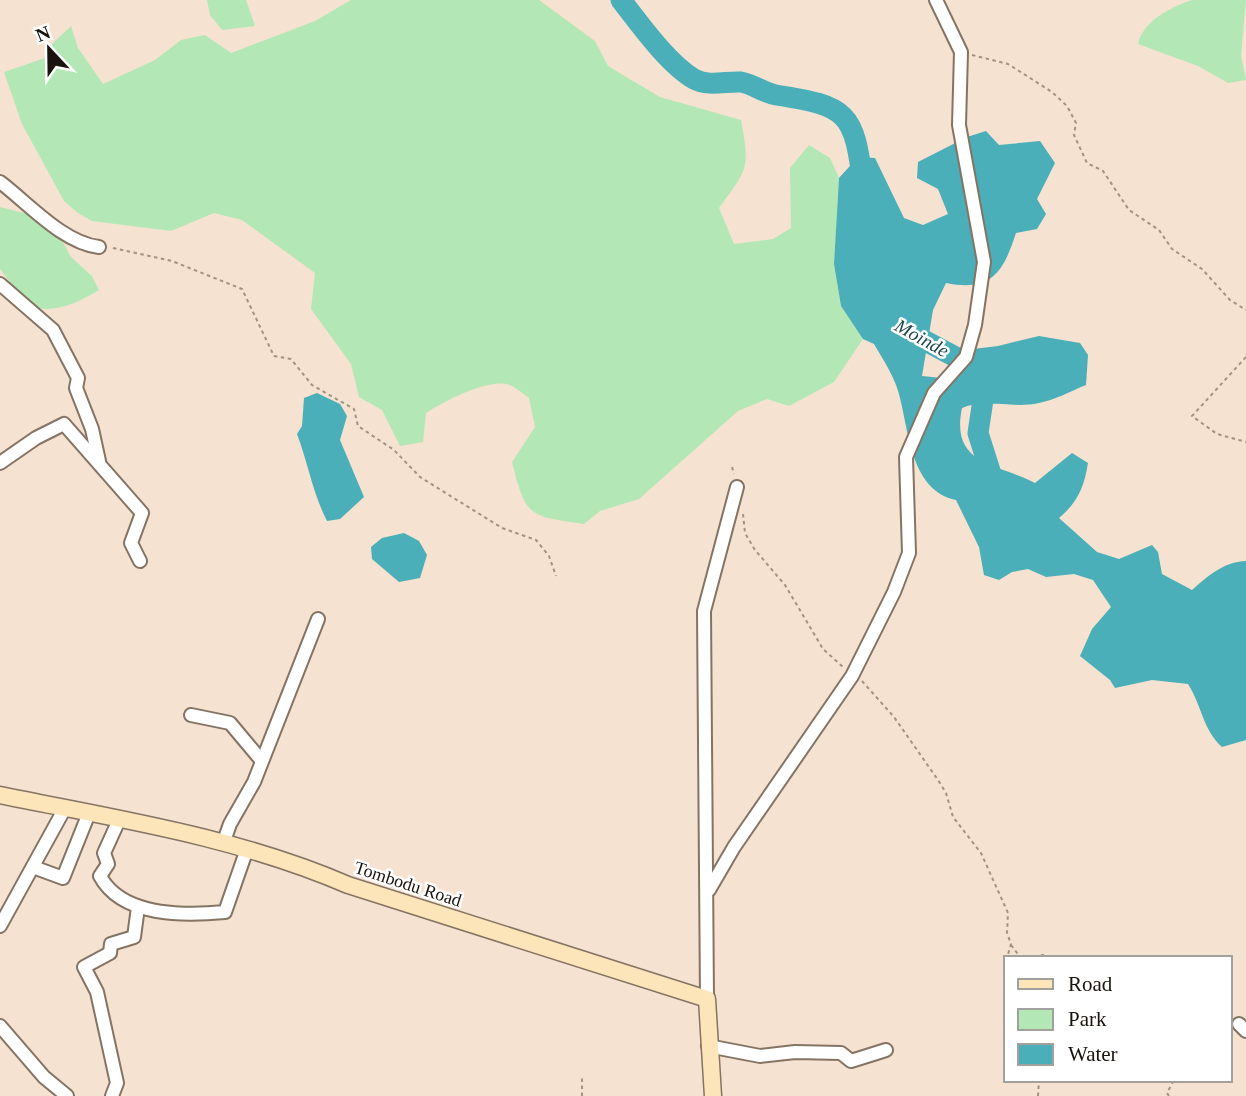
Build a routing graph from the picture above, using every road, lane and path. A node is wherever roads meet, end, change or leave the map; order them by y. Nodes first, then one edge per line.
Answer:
1 (936, 0) edge
2 (961, 52) junction
3 (0, 182) edge
4 (99, 247) joint
5 (0, 284) edge
6 (1246, 310) edge
7 (1246, 357) edge
8 (1246, 442) edge
9 (0, 463) edge
10 (100, 465) junction
11 (732, 467) dead end
12 (737, 487) junction
13 (140, 561) dead end
14 (556, 576) dead end
15 (318, 619) dead end
16 (852, 676) junction
17 (191, 715) dead end
18 (261, 760) junction
19 (0, 795) edge
20 (65, 808) junction
21 (89, 813) junction
22 (119, 820) junction
23 (224, 841) junction
24 (247, 849) junction
25 (33, 866) junction
26 (709, 890) junction
27 (138, 907) junction
28 (0, 926) edge
29 (1011, 944) junction
30 (1008, 956) edge
31 (1020, 956) edge
32 (707, 999) junction
33 (0, 1026) edge
34 (708, 1046) junction
35 (886, 1050) dead end
36 (582, 1077) dead end
37 (67, 1096) edge
38 (112, 1096) edge
39 (582, 1096) edge
40 (713, 1096) edge

1 - 2 street
2 - 6 path
2 - 16 street
3 - 4 street
4 - 14 path
5 - 10 street
7 - 8 path
9 - 10 street
10 - 13 street
11 - 12 path
12 - 16 path
12 - 26 street
15 - 18 street
16 - 26 street
16 - 29 path
17 - 18 street
18 - 23 street
19 - 20 main road, Tombodu Road
20 - 21 main road, Tombodu Road
20 - 25 street
21 - 22 main road, Tombodu Road
21 - 25 street
22 - 23 main road, Tombodu Road
22 - 27 street
23 - 24 main road, Tombodu Road
24 - 27 street
24 - 32 main road, Tombodu Road
25 - 28 street
26 - 32 street
27 - 38 street
29 - 30 path
29 - 31 path
32 - 34 main road
33 - 37 street
34 - 35 street
34 - 40 main road
36 - 39 path

